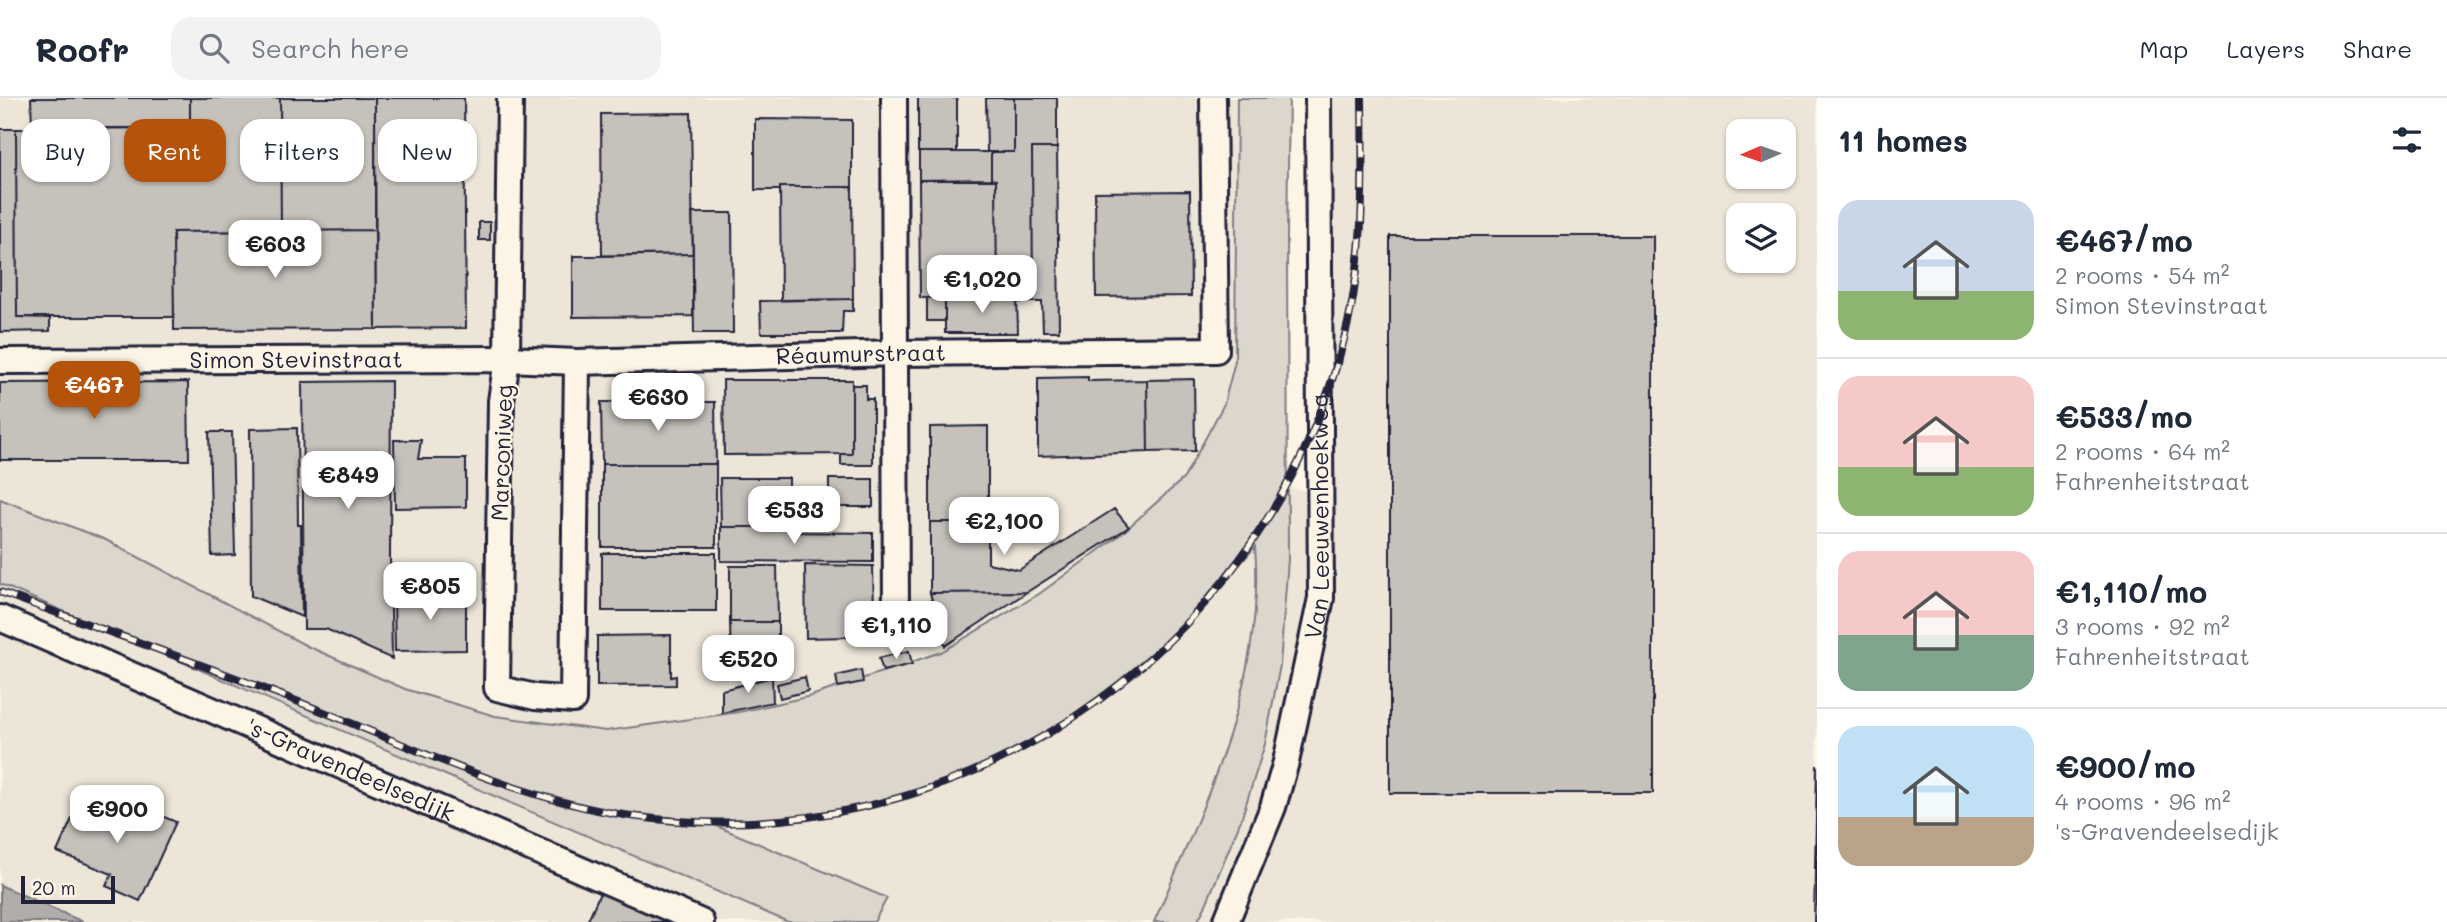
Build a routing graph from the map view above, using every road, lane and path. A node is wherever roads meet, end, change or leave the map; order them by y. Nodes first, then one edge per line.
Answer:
1 (510, 98) edge
2 (894, 98) edge
3 (1213, 98) edge
4 (1318, 98) edge
5 (897, 353) junction
6 (507, 359) junction
7 (0, 361) edge
8 (577, 362) junction
9 (0, 618) edge
10 (897, 618) dead end
11 (701, 922) edge
12 (1226, 922) edge

1 - 6 street, Marconiweg
2 - 5 street
3 - 5 street, Réaumurstraat
4 - 12 street, Van Leeuwenhoekweg
5 - 8 street, Réaumurstraat
5 - 10 street
6 - 7 street, Simon Stevinstraat
6 - 8 street, Réaumurstraat
6 - 8 street, Marconiweg
9 - 11 street, 's-Gravendeelsedijk

